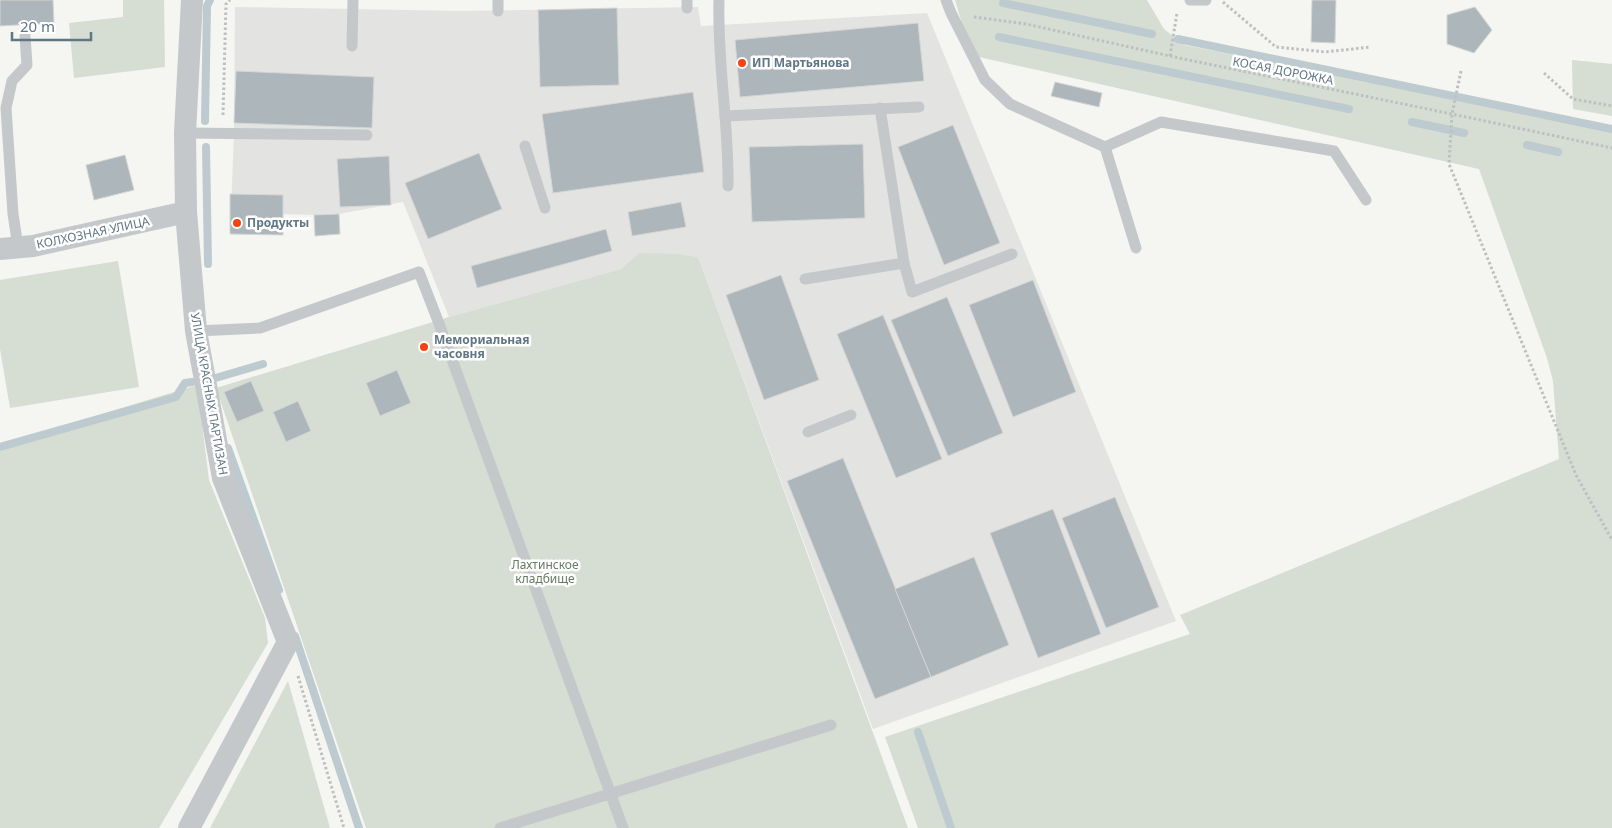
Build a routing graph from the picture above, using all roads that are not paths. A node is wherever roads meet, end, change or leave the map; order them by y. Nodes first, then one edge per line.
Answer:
1 (192, 0) edge
2 (353, 0) edge
3 (718, 0) edge
4 (946, 0) edge
5 (1190, 0) edge
6 (1206, 0) edge
7 (25, 36) dead end
8 (352, 46) dead end
9 (919, 107) dead end
10 (880, 108) junction
11 (725, 116) junction
12 (184, 133) junction
13 (367, 135) dead end
14 (525, 146) dead end
15 (1105, 147) junction
16 (728, 186) dead end
17 (1366, 200) dead end
18 (545, 208) dead end
19 (186, 212) junction
20 (9, 248) edge
21 (1136, 248) dead end
22 (1012, 254) dead end
23 (904, 263) junction
24 (806, 279) dead end
25 (196, 331) junction
26 (851, 415) dead end
27 (808, 432) dead end
28 (831, 725) dead end
29 (610, 794) junction
30 (189, 828) edge
31 (500, 828) edge
32 (623, 828) edge

1 - 12 street, УЛИЦА КРАСНЫХ ПАРТИЗАН
2 - 8 lane
3 - 11 lane
4 - 15 lane
5 - 6 lane
7 - 20 lane
9 - 10 lane
10 - 11 lane
10 - 23 lane
11 - 16 lane
12 - 13 lane
12 - 19 street, УЛИЦА КРАСНЫХ ПАРТИЗАН
14 - 18 lane
15 - 17 lane
15 - 21 lane
19 - 20 street, КОЛХОЗНАЯ УЛИЦА
19 - 25 street, УЛИЦА КРАСНЫХ ПАРТИЗАН
22 - 23 lane
23 - 24 lane
25 - 29 lane
25 - 30 street, УЛИЦА КРАСНЫХ ПАРТИЗАН
26 - 27 lane
28 - 29 lane
29 - 31 lane
29 - 32 lane

